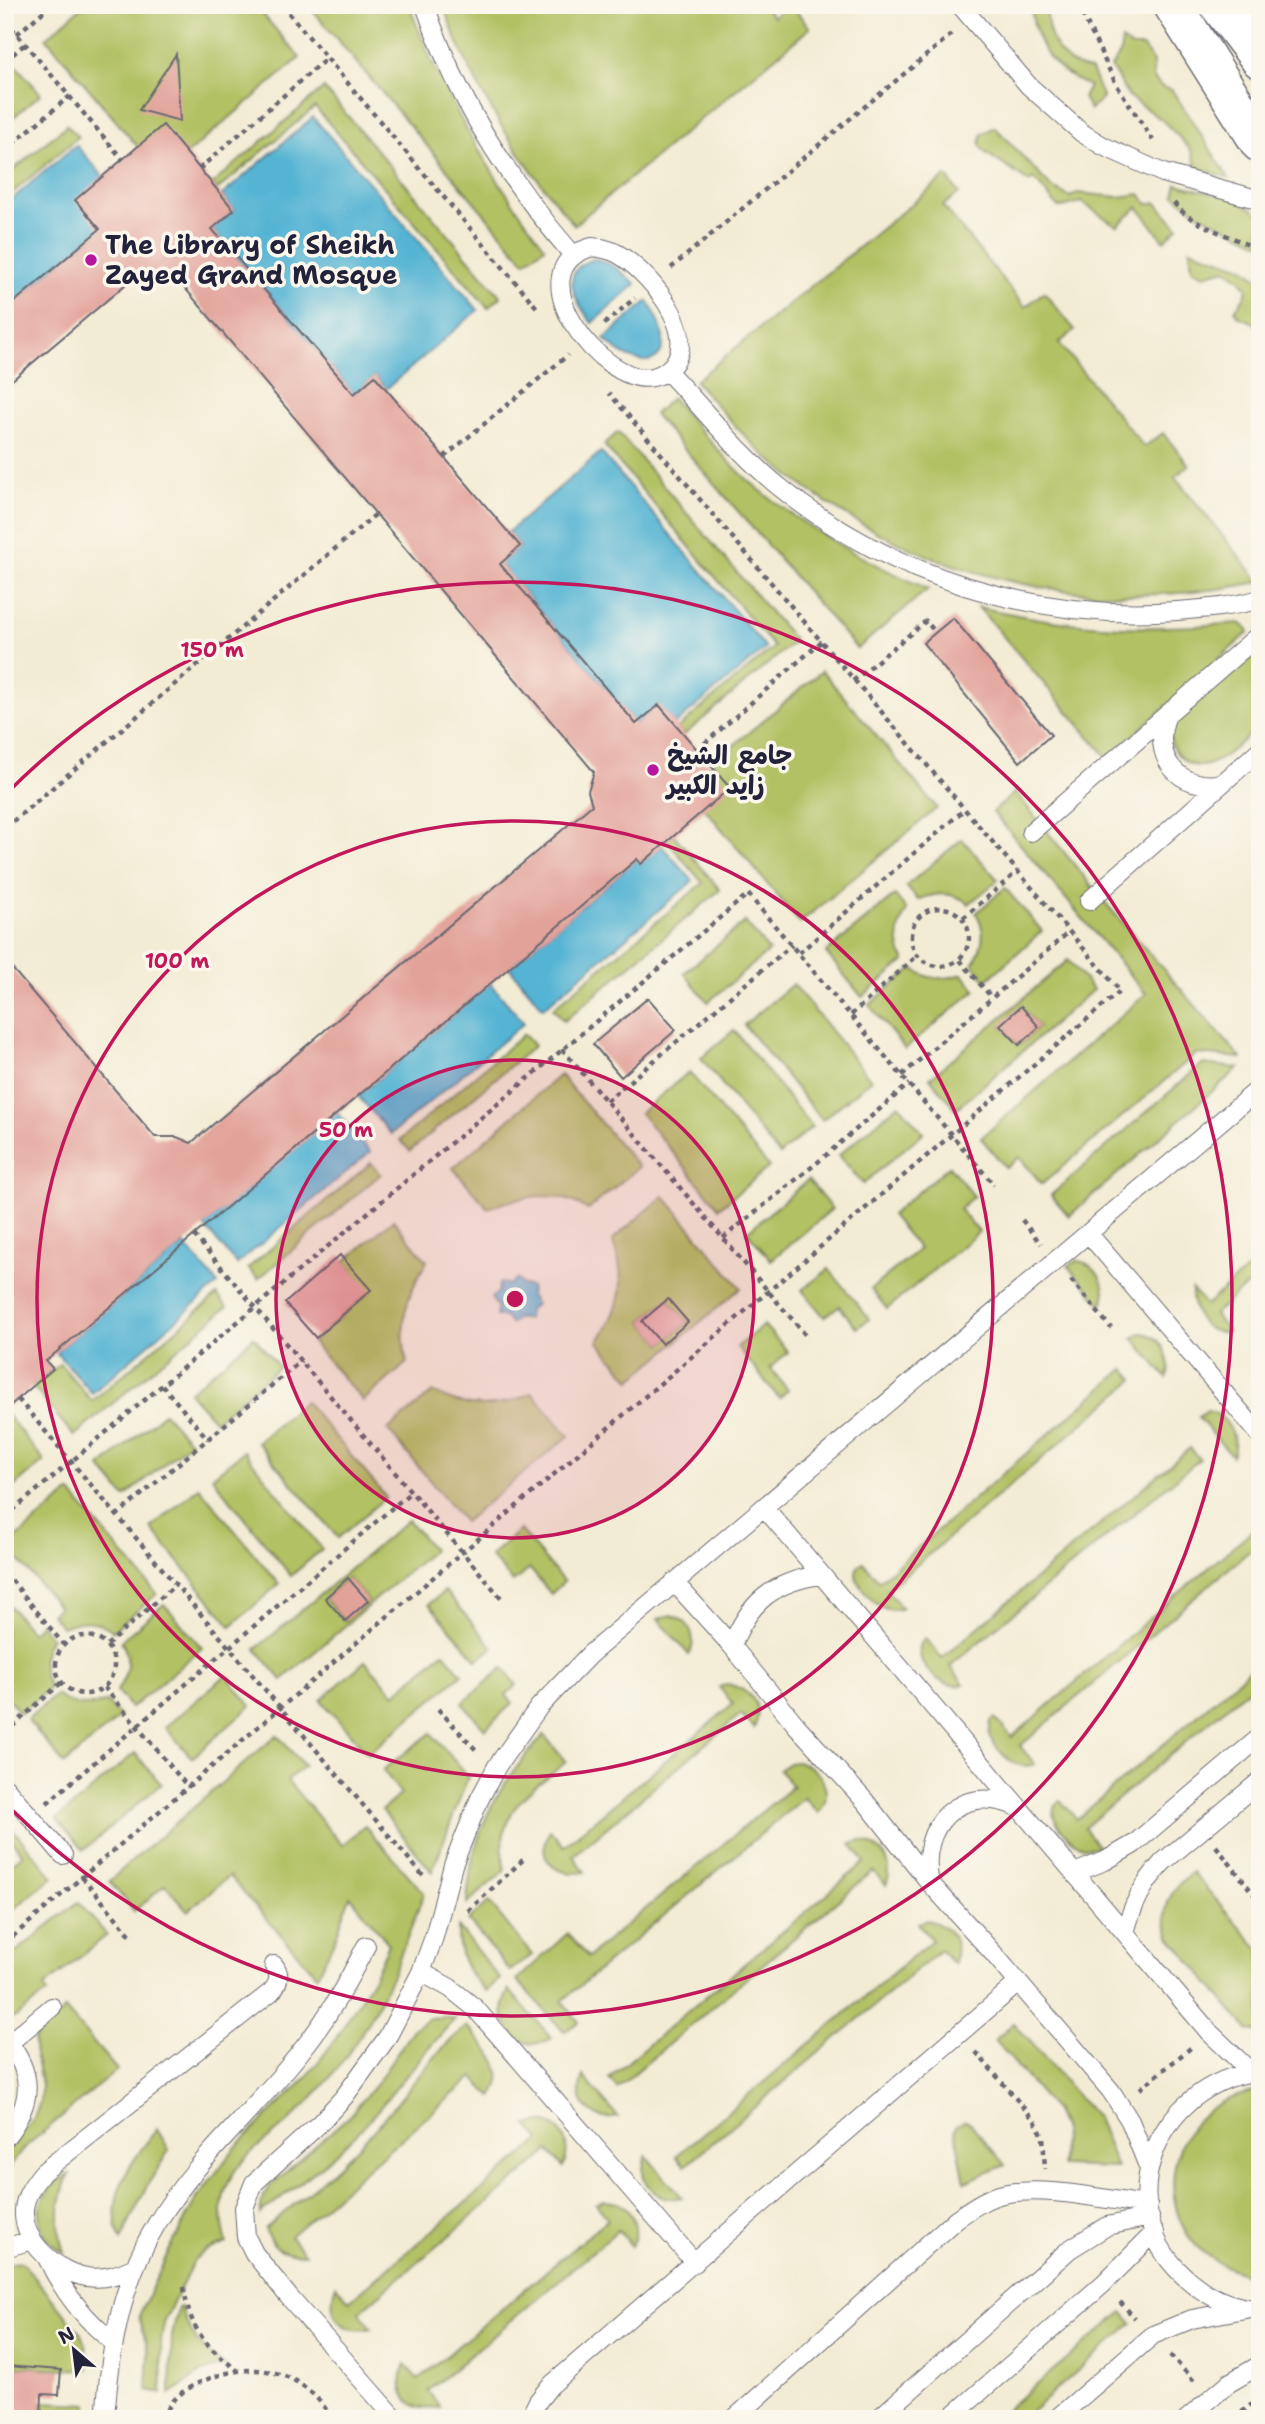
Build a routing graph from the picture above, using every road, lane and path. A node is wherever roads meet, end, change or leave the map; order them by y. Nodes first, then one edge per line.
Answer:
1 (51, 5) edge
2 (282, 5) edge
3 (425, 5) edge
4 (1172, 5) edge
5 (1219, 5) edge
6 (965, 12) edge
7 (5, 20) edge
8 (17, 34) junction
9 (25, 44) junction
10 (327, 58) junction
11 (1260, 58) edge
12 (5, 61) edge
13 (70, 96) junction
14 (1260, 144) edge
15 (5, 150) edge
16 (123, 160) dead end
17 (200, 169) dead end
18 (1260, 200) edge
19 (573, 255) junction
20 (652, 284) junction
21 (541, 313) dead end
22 (586, 340) junction
23 (667, 371) junction
24 (606, 390) dead end
25 (444, 457) dead end
26 (376, 514) dead end
27 (1260, 599) edge
28 (935, 632) dead end
29 (1260, 635) edge
30 (822, 641) junction
31 (853, 681) junction
32 (1167, 715) junction
33 (697, 750) dead end
34 (1260, 750) edge
35 (1222, 783) junction
36 (965, 809) junction
37 (5, 828) edge
38 (1031, 832) dead end
39 (1018, 871) junction
40 (1089, 901) dead end
41 (963, 918) junction
42 (1069, 932) junction
43 (792, 945) junction
44 (799, 953) junction
45 (917, 956) junction
46 (960, 960) junction
47 (992, 998) junction
48 (851, 1015) junction
49 (562, 1049) junction
50 (902, 1075) junction
51 (909, 1083) junction
52 (1260, 1088) edge
53 (606, 1101) junction
54 (952, 1134) junction
55 (994, 1185) dead end
56 (1088, 1233) junction
57 (194, 1235) dead end
58 (723, 1238) junction
59 (1054, 1260) junction
60 (769, 1291) junction
61 (256, 1307) junction
62 (1111, 1328) dead end
63 (808, 1338) dead end
64 (301, 1361) junction
65 (162, 1385) junction
66 (18, 1399) dead end
67 (1260, 1435) edge
68 (208, 1439) junction
69 (71, 1462) junction
70 (412, 1491) junction
71 (764, 1507) junction
72 (117, 1516) junction
73 (5, 1517) edge
74 (463, 1552) junction
75 (5, 1572) edge
76 (821, 1575) junction
77 (674, 1582) junction
78 (175, 1585) junction
79 (502, 1599) dead end
80 (63, 1644) junction
81 (107, 1645) junction
82 (732, 1646) junction
83 (228, 1647) junction
84 (61, 1683) junction
85 (104, 1687) junction
86 (280, 1709) junction
87 (438, 1709) dead end
88 (137, 1726) junction
89 (5, 1733) edge
90 (1260, 1737) edge
91 (495, 1771) junction
92 (1260, 1781) edge
93 (5, 1787) edge
94 (188, 1787) junction
95 (1021, 1808) junction
96 (31, 1817) junction
97 (1203, 1829) junction
98 (63, 1855) joint
99 (525, 1858) dead end
100 (1074, 1873) junction
101 (82, 1878) junction
102 (930, 1883) junction
103 (444, 1900) junction
104 (1260, 1902) edge
105 (1125, 1933) junction
106 (133, 1938) dead end
107 (5, 1943) edge
108 (366, 1946) dead end
109 (274, 1965) dead end
110 (421, 1972) junction
111 (1018, 1983) junction
112 (52, 2007) dead end
113 (1209, 2032) junction
114 (7, 2040) edge
115 (1255, 2071) edge
116 (1120, 2105) junction
117 (5, 2138) edge
118 (1149, 2169) junction
119 (1151, 2218) junction
120 (32, 2240) junction
121 (5, 2248) edge
122 (46, 2255) junction
123 (695, 2263) junction
124 (135, 2267) junction
125 (184, 2287) dead end
126 (1254, 2309) edge
127 (113, 2342) junction
128 (1260, 2365) edge
129 (238, 2370) junction
130 (1260, 2397) edge
131 (105, 2419) edge
132 (164, 2419) edge
133 (332, 2419) edge
134 (396, 2419) edge
135 (529, 2419) edge
136 (733, 2419) edge
137 (878, 2419) edge
138 (950, 2419) edge
139 (1056, 2419) edge
140 (1187, 2419) edge
141 (1234, 2419) edge

1 - 8 path
2 - 10 path
3 - 19 lane
4 - 14 main road
5 - 11 main road
6 - 18 lane
6 - 20 path
7 - 8 path
8 - 9 path
9 - 12 path
9 - 13 path
10 - 17 path
10 - 21 path
13 - 15 path
13 - 16 path
19 - 20 lane
19 - 22 lane
20 - 22 path
20 - 23 lane
22 - 23 lane
22 - 25 path
23 - 27 lane
24 - 30 path
26 - 37 path
28 - 31 path
29 - 32 lane
30 - 31 path
30 - 33 path
31 - 36 path
32 - 35 lane
32 - 38 lane
34 - 35 lane
35 - 40 lane
36 - 39 path
36 - 44 path
39 - 41 path
39 - 42 path
41 - 45 path
41 - 46 path
42 - 47 path
42 - 54 path
43 - 44 path
43 - 49 path
43 - 53 path
44 - 48 path
45 - 46 path
45 - 48 path
46 - 47 path
47 - 50 path
48 - 50 path
49 - 53 path
49 - 61 path
50 - 51 path
51 - 54 path
51 - 58 path
52 - 56 lane
53 - 58 path
54 - 55 path
54 - 60 path
56 - 59 lane
56 - 67 lane
57 - 61 path
58 - 60 path
59 - 62 path
59 - 71 lane
60 - 63 path
60 - 74 path
61 - 64 path
61 - 65 path
64 - 68 path
64 - 70 path
65 - 68 path
65 - 69 path
66 - 69 path
68 - 72 path
69 - 72 path
69 - 73 path
70 - 74 path
70 - 83 path
71 - 76 lane
71 - 77 lane
72 - 78 path
74 - 79 path
74 - 86 path
75 - 80 path
76 - 82 lane
76 - 95 lane
77 - 82 lane
77 - 91 lane
78 - 81 path
78 - 83 path
80 - 81 path
80 - 84 path
81 - 85 path
82 - 102 lane
83 - 86 path
83 - 88 path
84 - 85 path
84 - 89 path
85 - 88 path
86 - 94 path
86 - 103 path
87 - 91 path
88 - 94 path
88 - 96 path
90 - 100 lane
91 - 103 lane
92 - 97 lane
93 - 96 lane
94 - 101 path
95 - 100 lane
95 - 102 lane
96 - 98 lane
97 - 104 path
97 - 105 lane
98 - 101 path
99 - 103 path
100 - 105 lane
101 - 106 path
101 - 107 path
102 - 111 lane
103 - 110 lane
105 - 113 lane
108 - 124 lane
109 - 120 lane
110 - 123 lane
110 - 134 lane
111 - 116 lane
111 - 123 lane
112 - 114 lane
113 - 115 lane
113 - 116 path
114 - 117 lane
115 - 118 lane
116 - 118 lane
118 - 119 lane
119 - 126 lane
119 - 136 lane
119 - 137 lane
119 - 138 lane
120 - 121 lane
120 - 122 lane
122 - 124 lane
122 - 127 lane
123 - 135 lane
124 - 127 lane
125 - 129 path
126 - 139 lane
127 - 131 lane
128 - 140 lane
129 - 132 path
129 - 133 path
130 - 141 path

